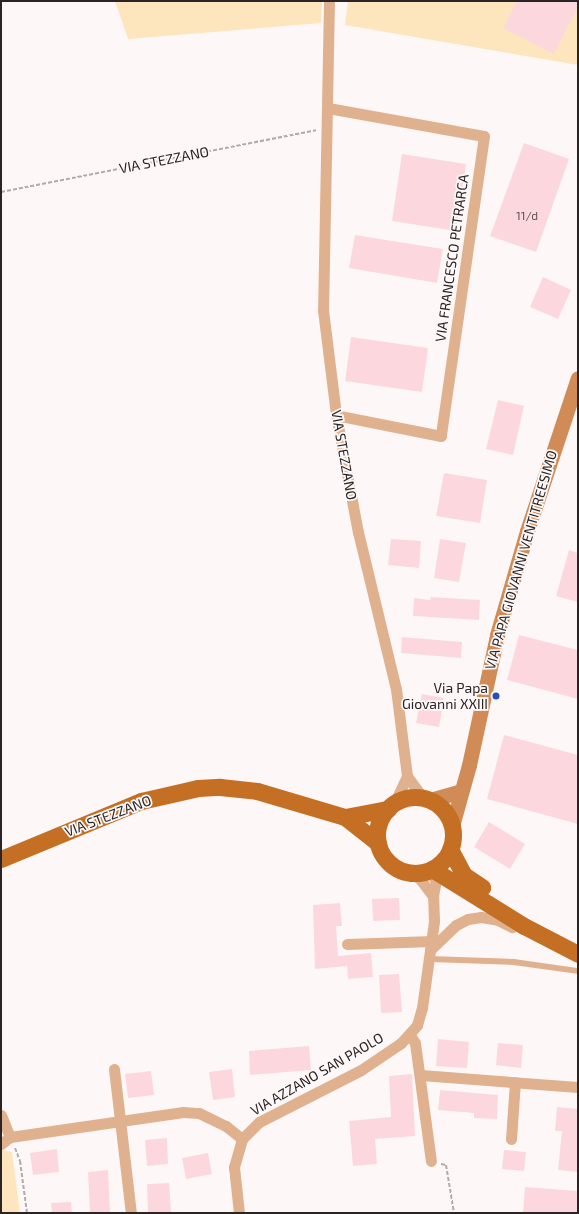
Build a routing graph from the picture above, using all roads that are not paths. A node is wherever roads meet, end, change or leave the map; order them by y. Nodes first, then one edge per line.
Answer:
1 (329, 1) edge
2 (328, 108) junction
3 (578, 378) edge
4 (336, 415) junction
5 (407, 776) junction
6 (460, 791) junction
7 (427, 799) junction
8 (391, 807) junction
9 (345, 816) junction
10 (452, 826) junction
11 (378, 843) junction
12 (450, 849) junction
13 (1, 859) edge
14 (430, 870) junction
15 (409, 872) junction
16 (433, 896) junction
17 (347, 944) dead end
18 (431, 950) junction
19 (574, 952) edge
20 (578, 971) edge
21 (410, 1036) junction
22 (114, 1069) dead end
23 (421, 1076) junction
24 (515, 1082) junction
25 (578, 1087) edge
26 (1, 1115) edge
27 (120, 1122) junction
28 (242, 1139) junction
29 (511, 1139) dead end
30 (6, 1141) edge
31 (431, 1161) road end
32 (130, 1213) edge
33 (239, 1213) edge

1 - 2 street, VIA STEZZANO
2 - 4 street, VIA STEZZANO
2 - 4 street, VIA FRANCESCO PETRARCA
3 - 6 street, VIA PAPA GIOVANNI VENTITREESIMO
4 - 5 street, VIA STEZZANO
5 - 7 street, VIA STEZZANO
5 - 8 street
6 - 7 street
6 - 10 street, VIA PAPA GIOVANNI VENTITREESIMO
7 - 8 main road
7 - 10 main road
8 - 9 main road
8 - 11 main road
9 - 11 main road
9 - 13 main road, VIA STEZZANO
10 - 12 main road
11 - 15 main road
12 - 14 main road
12 - 19 main road
14 - 15 main road
14 - 16 street, VIA AZZANO SAN PAOLO
14 - 19 main road
15 - 16 street
16 - 18 street, VIA AZZANO SAN PAOLO
17 - 18 street
18 - 19 street
18 - 20 lane
18 - 21 street, VIA AZZANO SAN PAOLO
21 - 23 street
21 - 28 street, VIA AZZANO SAN PAOLO
22 - 27 street
23 - 24 street
23 - 31 street
24 - 25 street
24 - 29 street
26 - 30 street
27 - 28 street
27 - 30 street
27 - 32 street
28 - 33 street, VIA AZZANO SAN PAOLO

